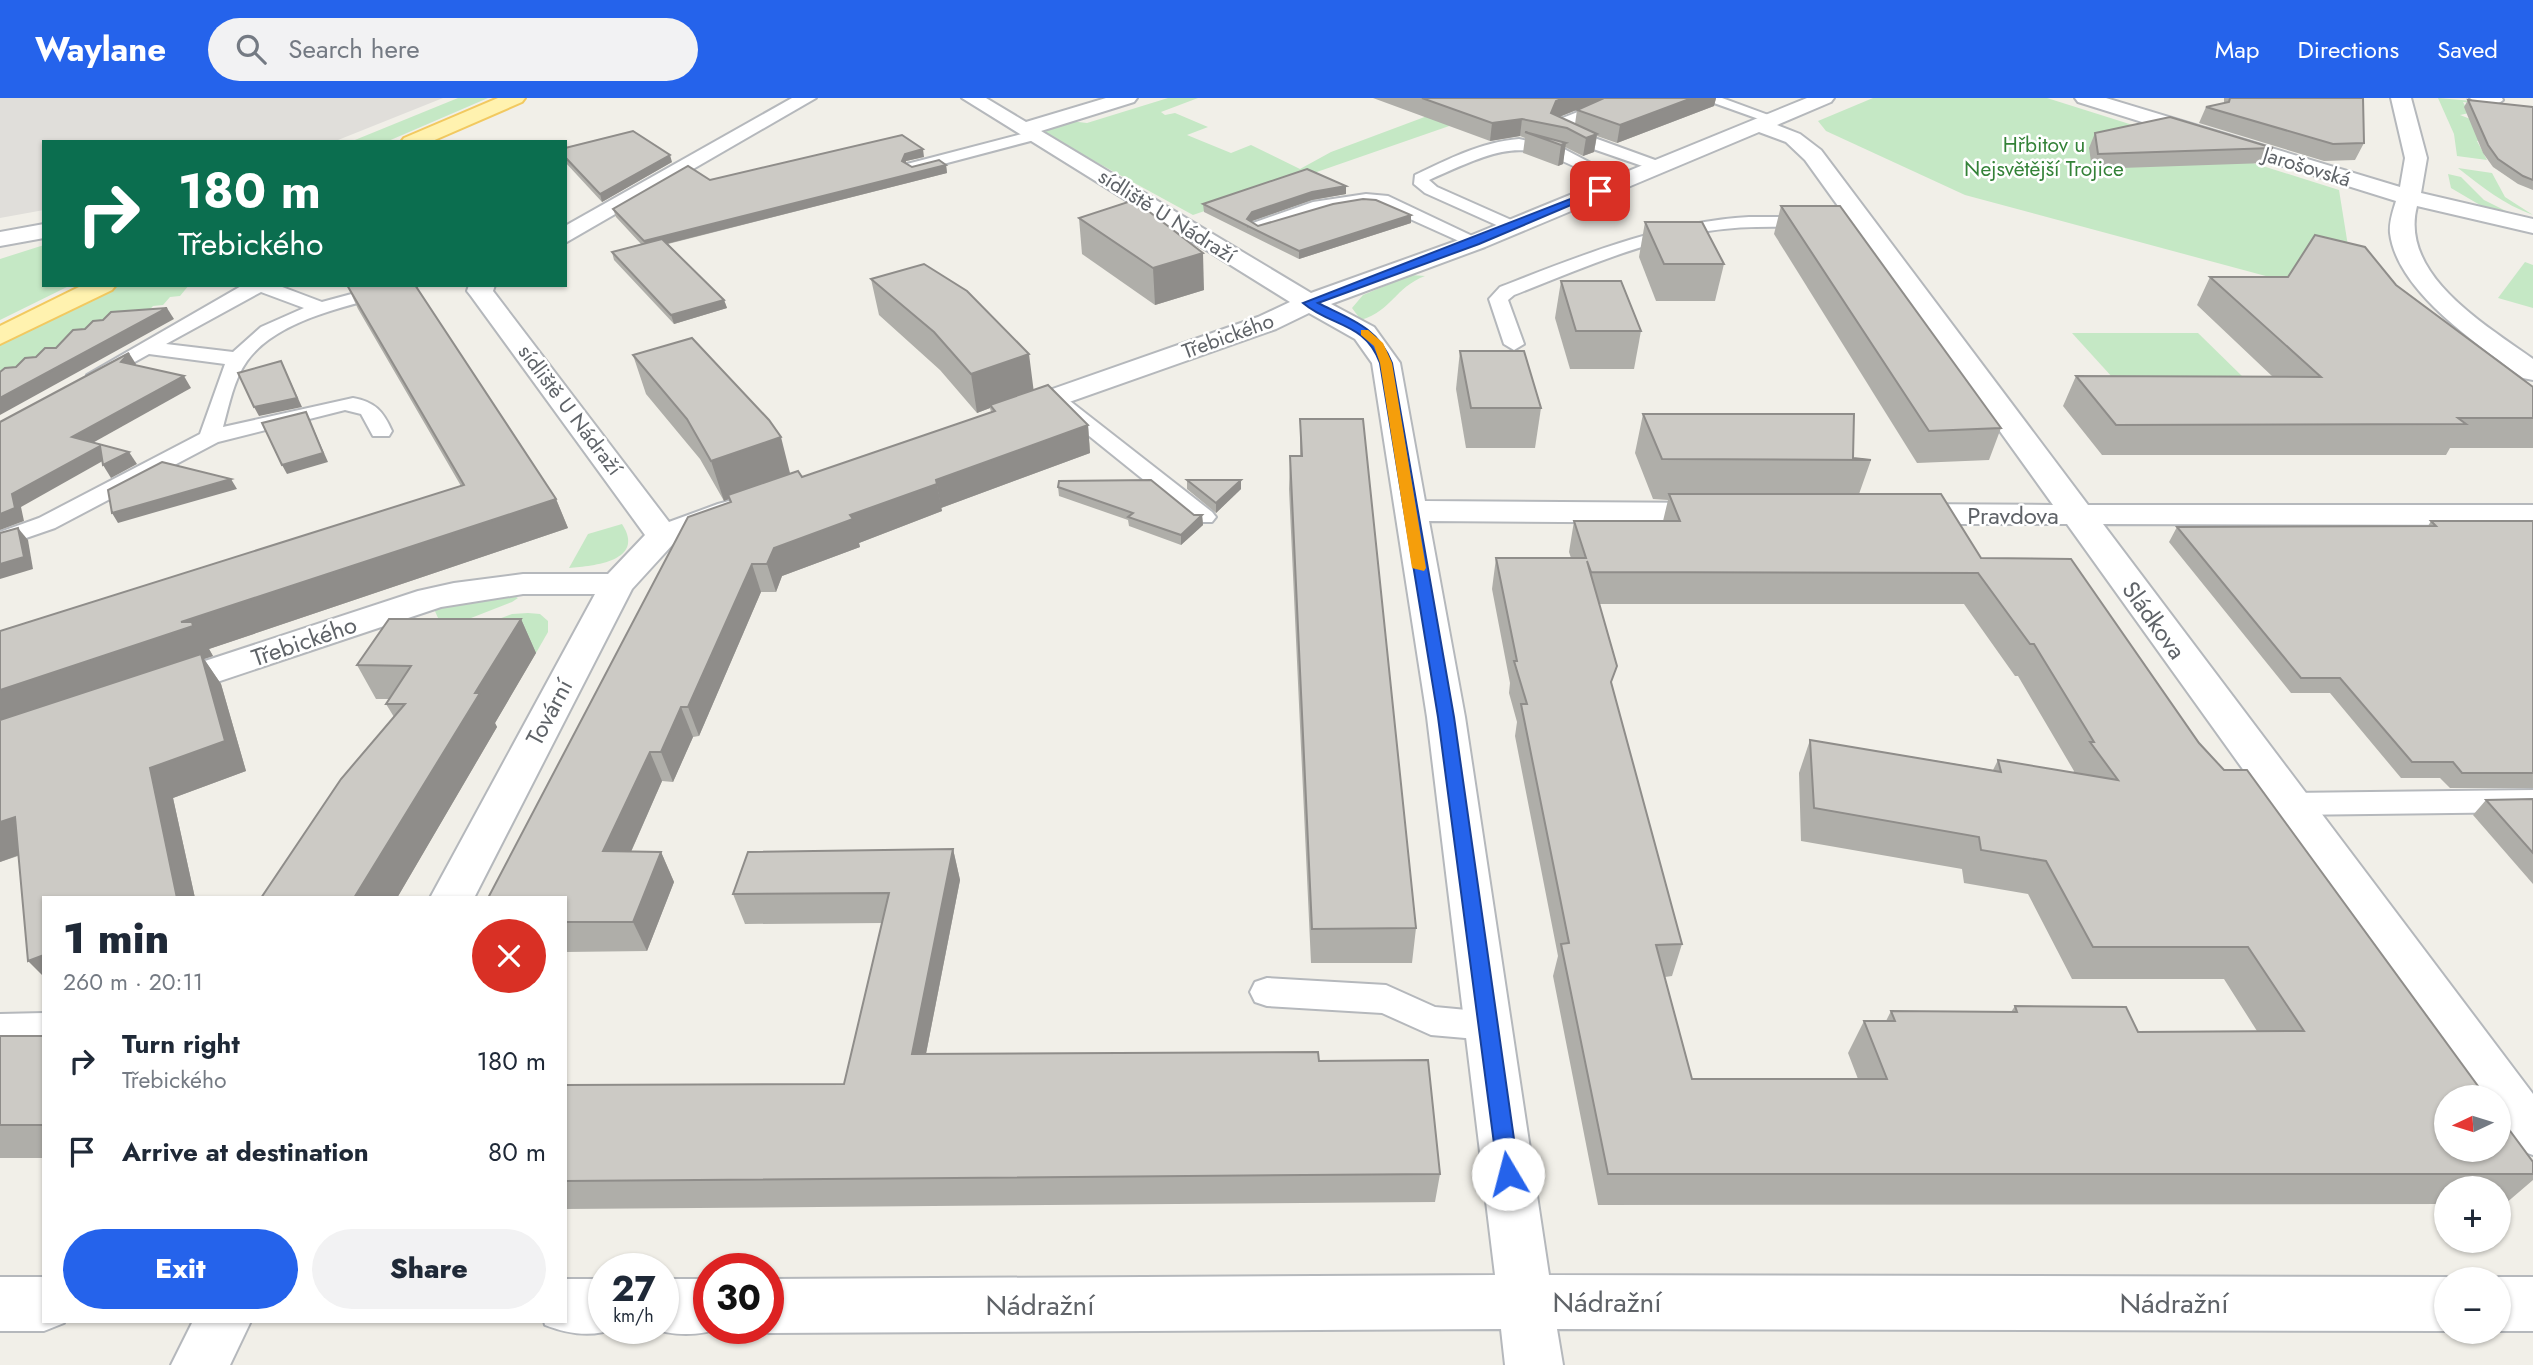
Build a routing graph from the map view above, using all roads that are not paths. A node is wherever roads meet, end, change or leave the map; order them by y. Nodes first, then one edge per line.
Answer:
1 (515, 98) edge
2 (806, 98) edge
3 (972, 98) edge
4 (1127, 98) edge
5 (1626, 98) edge
6 (1707, 98) edge
7 (2084, 98) edge
8 (2401, 98) edge
9 (2477, 98) edge
10 (2496, 100) edge
11 (1814, 103) edge
12 (1771, 115) junction
13 (1031, 132) junction
14 (416, 140) edge
15 (913, 167) edge
16 (1660, 167) junction
17 (1621, 183) junction
18 (2411, 198) junction
19 (1844, 222) junction
20 (2533, 226) edge
21 (1258, 227) edge
22 (1512, 227) junction
23 (42, 231) edge
24 (567, 235) edge
25 (0, 239) edge
26 (1476, 242) junction
27 (99, 287) edge
28 (258, 287) edge
29 (265, 287) edge
30 (401, 287) edge
31 (481, 287) edge
32 (1309, 303) junction
33 (320, 309) junction
34 (0, 336) edge
35 (1514, 344) dead end
36 (147, 348) junction
37 (237, 359) junction
38 (2533, 372) edge
39 (73, 387) edge
40 (1054, 398) junction
41 (989, 421) edge
42 (381, 431) dead end
43 (210, 437) junction
44 (753, 503) edge
45 (1409, 511) junction
46 (1747, 513) edge
47 (1871, 514) edge
48 (2533, 514) edge
49 (2077, 515) junction
50 (1204, 517) edge
51 (662, 536) junction
52 (0, 540) edge
53 (617, 585) junction
54 (130, 699) edge
55 (2533, 801) edge
56 (2289, 804) junction
57 (453, 896) edge
58 (1267, 992) dead end
59 (1488, 1026) junction
60 (42, 1027) edge
61 (0, 1028) edge
62 (2533, 1133) edge
63 (1525, 1302) junction
64 (0, 1304) edge
65 (42, 1304) edge
66 (2434, 1304) edge
67 (2511, 1304) edge
68 (2533, 1304) edge
69 (567, 1306) edge
70 (588, 1306) edge
71 (784, 1306) edge
72 (222, 1323) edge
73 (200, 1365) edge
74 (1534, 1365) edge

1 - 14 main road
2 - 24 street
3 - 13 street, sídliště U Nádraží
4 - 13 street
5 - 16 lane
6 - 12 lane
7 - 18 street, Jarošovská
8 - 18 street
9 - 10 lane
11 - 12 street, Třebického
12 - 16 street, Třebického
12 - 19 street, Sládkova
13 - 15 lane
13 - 32 street, sídliště U Nádraží
16 - 17 street, Třebického
17 - 22 street, Třebického
17 - 22 lane
18 - 20 street, Jarošovská
18 - 38 street
19 - 35 lane
19 - 49 street, Sládkova
21 - 26 lane
22 - 26 street, Třebického
23 - 25 street
26 - 32 street, Třebického
27 - 34 main road
28 - 36 lane
29 - 33 lane
30 - 33 lane
31 - 51 street, sídliště U Nádraží
32 - 40 street, Třebického
32 - 45 street, sídliště U Nádraží
33 - 37 lane
36 - 37 lane
36 - 39 lane
37 - 43 lane
40 - 41 street, Třebického
40 - 50 lane
42 - 43 lane
43 - 52 lane
44 - 51 street
45 - 46 street
45 - 59 street, sídliště U Nádraží
47 - 49 street, Pravdova
48 - 49 street, Pravdova
49 - 56 street, Sládkova
51 - 53 street, Tovární
53 - 54 street, Třebického
53 - 57 street, Tovární
55 - 56 lane
56 - 62 street, Sládkova
58 - 59 lane
59 - 63 street, sídliště U Nádraží
60 - 61 lane
63 - 66 street, Nádražní
63 - 71 street, Nádražní
63 - 74 street, sídliště U Nádraží
64 - 65 street
67 - 68 street
69 - 70 street
72 - 73 street

